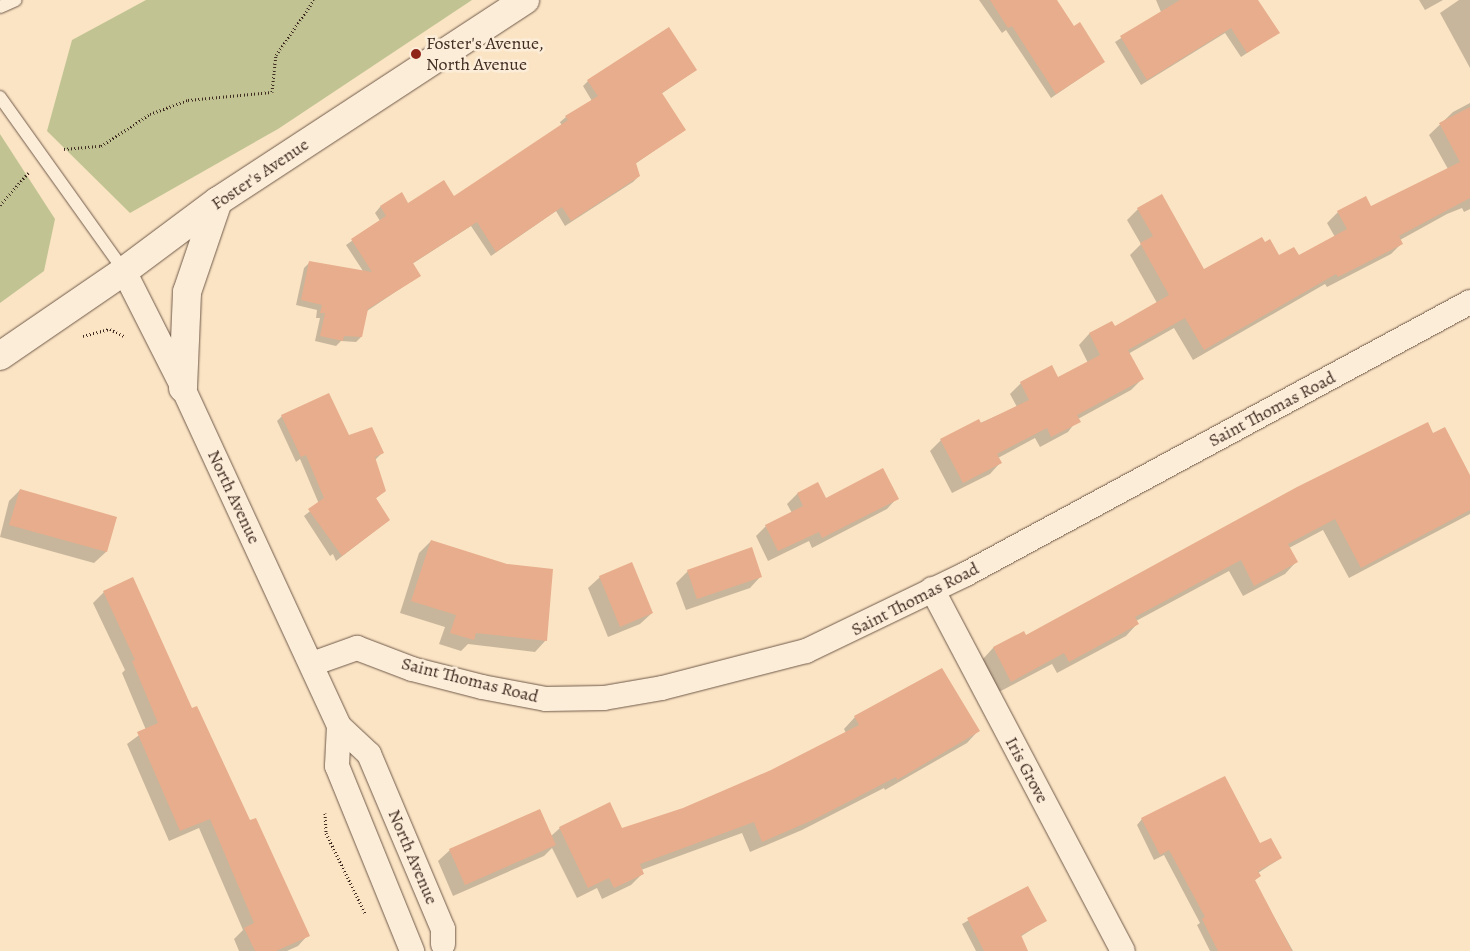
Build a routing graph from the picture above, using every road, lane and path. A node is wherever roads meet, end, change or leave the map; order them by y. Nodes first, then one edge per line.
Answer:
1 (16, 0) edge
2 (314, 0) edge
3 (525, 0) edge
4 (0, 7) edge
5 (0, 96) edge
6 (44, 161) junction
7 (218, 202) junction
8 (0, 204) edge
9 (124, 271) junction
10 (1470, 302) edge
11 (76, 338) dead end
12 (133, 340) dead end
13 (0, 356) edge
14 (183, 388) junction
15 (932, 589) junction
16 (312, 664) junction
17 (339, 726) junction
18 (324, 806) dead end
19 (367, 918) dead end
20 (449, 948) edge
21 (412, 951) edge
22 (420, 951) edge
23 (1123, 951) edge

1 - 4 lane
2 - 6 path
3 - 7 main road, Foster's Avenue
5 - 6 lane
6 - 8 path
6 - 9 lane
7 - 9 main road, Foster's Avenue
7 - 14 main road
9 - 13 main road, Foster's Avenue
9 - 14 street, North Avenue
10 - 15 street, Saint Thomas Road
11 - 12 path
14 - 16 street, North Avenue
15 - 16 street, Saint Thomas Road
15 - 23 street, Iris Grove
16 - 17 street, North Avenue
17 - 20 street, North Avenue
17 - 21 street, North Avenue
18 - 19 path
20 - 22 street, North Avenue

